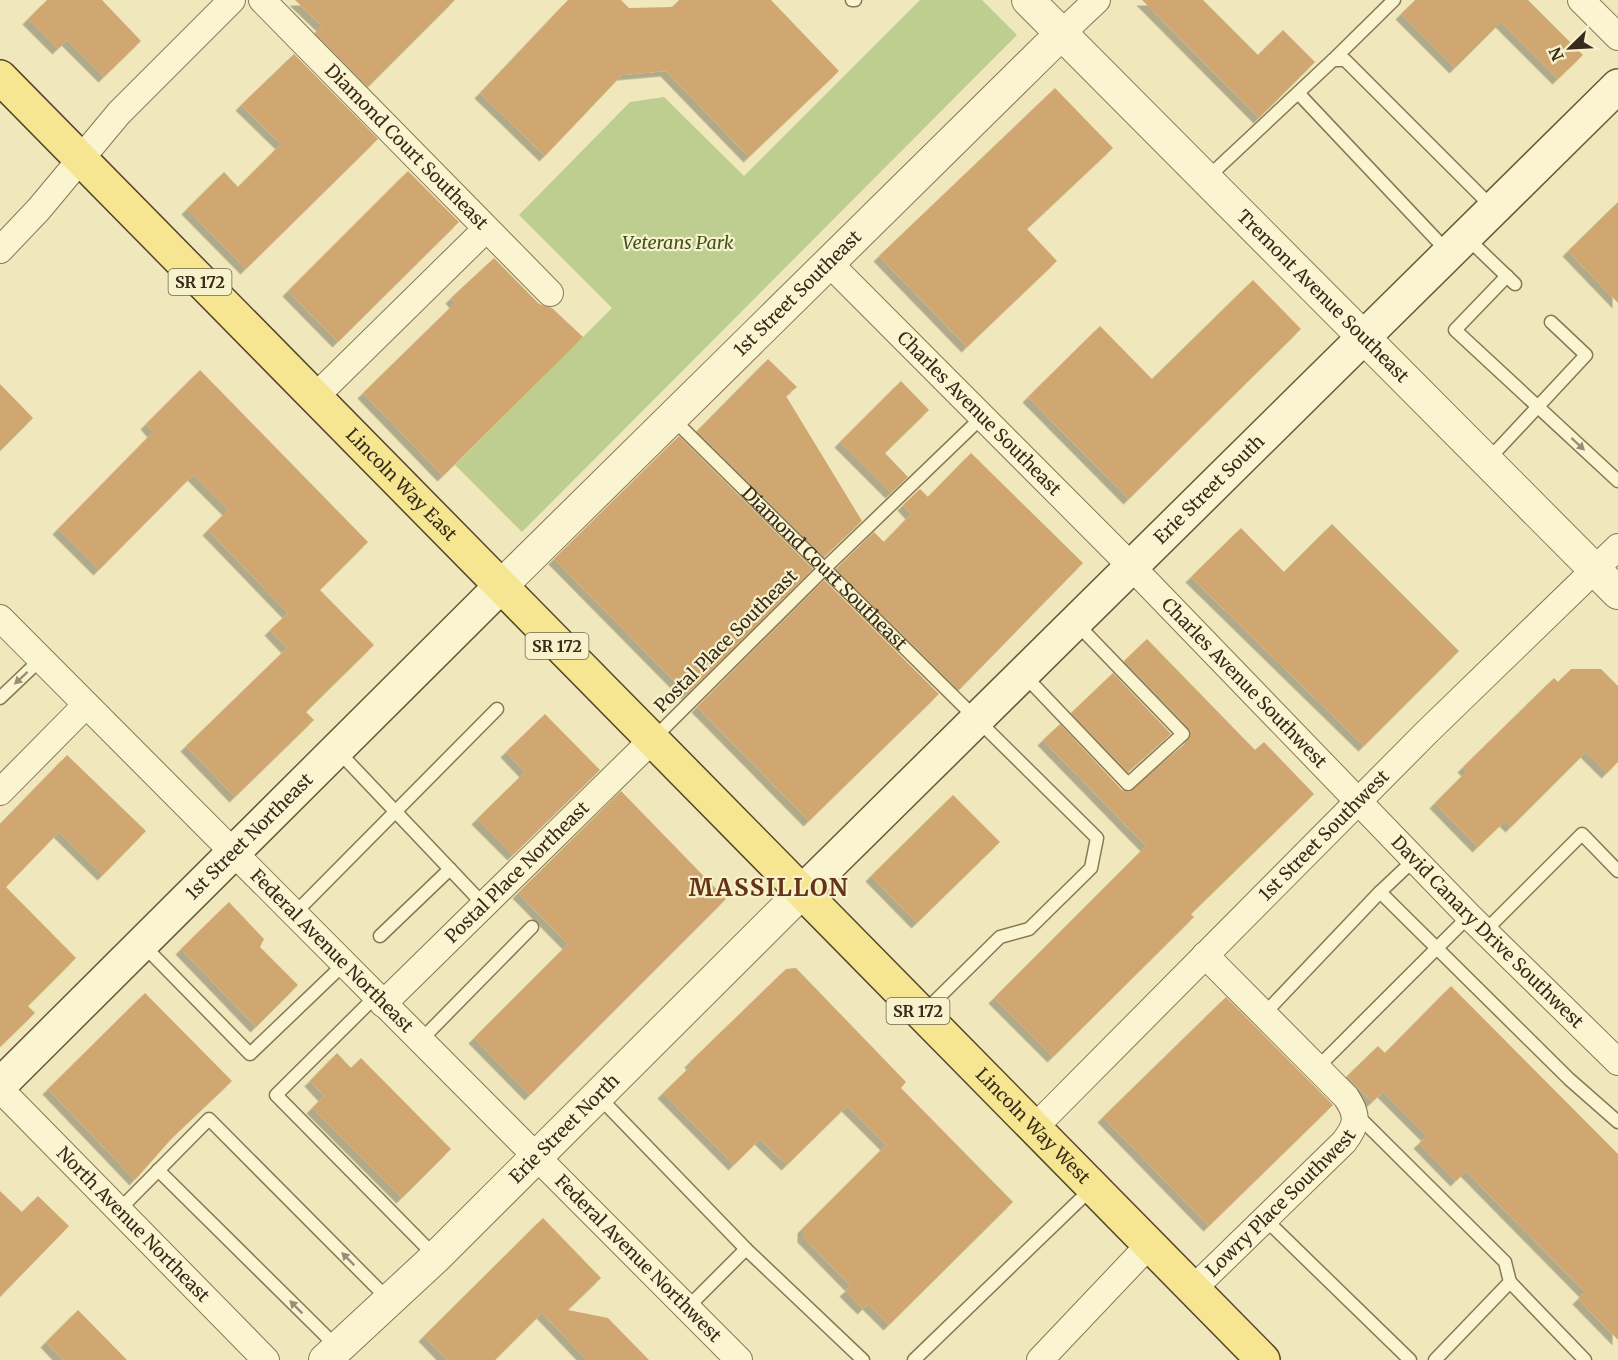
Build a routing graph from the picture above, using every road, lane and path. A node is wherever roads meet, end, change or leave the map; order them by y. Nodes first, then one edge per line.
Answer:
1 (232, 0) edge
2 (262, 0) edge
3 (1028, 0) edge
4 (1096, 0) edge
5 (1394, 0) edge
6 (1581, 0) edge
7 (1061, 34) junction
8 (1618, 37) edge
9 (1333, 60) junction
10 (0, 77) edge
11 (1618, 86) edge
12 (1299, 94) junction
13 (80, 159) junction
14 (1206, 180) junction
15 (1493, 208) junction
16 (486, 229) junction
17 (1457, 244) junction
18 (0, 250) edge
19 (828, 262) junction
20 (550, 293) dead end
21 (1551, 322) dead end
22 (1362, 338) junction
23 (314, 398) junction
24 (1538, 407) junction
25 (672, 417) junction
26 (982, 417) junction
27 (1486, 462) junction
28 (1618, 481) edge
29 (1618, 547) edge
30 (1131, 566) junction
31 (824, 569) junction
32 (1595, 570) junction
33 (500, 587) junction
34 (1618, 593) edge
35 (0, 618) edge
36 (1075, 622) junction
37 (41, 659) junction
38 (1023, 674) junction
39 (0, 698) edge
40 (86, 705) junction
41 (497, 709) dead end
42 (976, 721) junction
43 (651, 741) junction
44 (338, 751) junction
45 (0, 792) edge
46 (1359, 801) junction
47 (396, 811) junction
48 (234, 854) junction
49 (1415, 859) junction
50 (450, 869) junction
51 (1618, 871) edge
52 (1380, 892) junction
53 (801, 893) junction
54 (484, 905) junction
55 (294, 914) junction
56 (1477, 924) junction
57 (532, 927) dead end
58 (380, 936) dead end
59 (142, 945) junction
60 (1436, 947) junction
61 (1205, 955) junction
62 (344, 964) junction
63 (380, 1000) junction
64 (921, 1014) junction
65 (1264, 1014) junction
66 (420, 1041) junction
67 (1618, 1062) edge
68 (1317, 1068) junction
69 (0, 1087) edge
70 (598, 1096) junction
71 (1356, 1114) junction
72 (1618, 1122) edge
73 (1034, 1128) junction
74 (536, 1158) junction
75 (158, 1170) junction
76 (1092, 1187) junction
77 (119, 1209) junction
78 (1265, 1219) junction
79 (1149, 1245) junction
80 (746, 1249) junction
81 (436, 1257) junction
82 (1510, 1282) junction
83 (1193, 1289) junction
84 (389, 1300) junction
85 (687, 1308) junction
86 (332, 1354) edge
87 (266, 1360) edge
88 (739, 1360) edge
89 (863, 1360) edge
90 (914, 1360) edge
91 (1040, 1360) edge
92 (1263, 1360) edge
93 (1410, 1360) edge
94 (1436, 1360) edge
95 (1585, 1360) edge

1 - 13 street
2 - 16 street, Diamond Court Southeast
3 - 7 street, Tremont Avenue Southeast
4 - 7 street, 1st Street Southeast
5 - 9 lane
6 - 8 street
7 - 14 street, Tremont Avenue Southeast
7 - 19 street, 1st Street Southeast
9 - 12 lane
9 - 15 lane
10 - 13 main road, Lincoln Way East / SR 172
11 - 15 main road, Erie Street South
12 - 14 lane
12 - 17 lane
13 - 18 street
13 - 23 main road, Lincoln Way East / SR 172
14 - 22 street, Tremont Avenue Southeast
15 - 17 main road, Erie Street South
16 - 20 street, Diamond Court Southeast
16 - 23 street
17 - 22 main road, Erie Street South
17 - 24 lane
19 - 25 street, 1st Street Southeast
19 - 26 street, Charles Avenue Southeast
21 - 24 lane
22 - 27 street, Tremont Avenue Southeast
22 - 30 main road, Erie Street South
23 - 33 main road, Lincoln Way East / SR 172
24 - 27 lane
24 -> 28 lane
25 - 31 lane, Diamond Court Southeast
25 - 33 street, 1st Street Southeast
26 - 30 street, Charles Avenue Southeast
26 - 31 lane, Postal Place Southeast
27 - 32 street, Tremont Avenue Southeast
29 - 32 street, 1st Street Southwest
30 - 36 main road, Erie Street South
30 - 46 street, Charles Avenue Southwest
31 - 42 lane, Diamond Court Southeast
31 - 43 lane, Postal Place Southeast
32 - 34 street, Tremont Avenue Southeast
32 - 46 street, 1st Street Southwest
33 - 43 main road, Lincoln Way East / SR 172
33 - 44 main road, 1st Street Northeast
35 - 37 street, Federal Avenue Northeast
36 - 38 main road, Erie Street South
36 - 38 lane
37 -> 39 lane
37 - 40 street, Federal Avenue Northeast
38 - 42 main road, Erie Street South
40 - 45 street
40 - 48 street, Federal Avenue Northeast
41 - 47 lane
42 - 53 main road, Erie Street South
42 - 64 lane, Diamond Court Southeast
43 - 53 main road, Lincoln Way East / SR 172
43 - 54 street, Postal Place Northeast
44 - 47 lane
44 - 48 main road, 1st Street Northeast
46 - 49 street, David Canary Drive Southwest
46 - 61 street, 1st Street Southwest
47 - 50 lane
47 - 55 lane
48 - 55 street, Federal Avenue Northeast
48 - 59 main road, 1st Street Northeast
49 - 52 lane
49 - 56 street, David Canary Drive Southwest
50 - 54 lane
50 - 58 lane
51 - 56 lane
52 - 60 lane
52 - 65 lane
53 - 64 main road, Lincoln Way West / SR 172
53 - 70 street, Erie Street North
54 - 63 street, Postal Place Northeast
55 - 62 street, Federal Avenue Northeast
56 - 60 lane
56 - 67 street, David Canary Drive Southwest
57 - 66 lane
59 - 62 lane
59 - 69 main road, 1st Street Northeast
60 - 68 lane
60 - 72 lane
61 - 65 street, Lowry Place Southwest
61 - 73 street, 1st Street Southwest
62 - 63 street, Federal Avenue Northeast
63 - 66 street, Federal Avenue Northeast
63 - 81 lane
64 - 73 main road, Lincoln Way West / SR 172
65 - 68 street, Lowry Place Southwest
66 - 74 street, Federal Avenue Northeast
68 - 71 street, Lowry Place Southwest
69 - 77 street, North Avenue Northeast
70 - 74 street, Erie Street North
70 - 80 lane
71 - 78 street, Lowry Place Southwest
71 - 82 lane
73 - 76 main road, Lincoln Way West / SR 172
74 - 81 street, Erie Street North
74 - 85 street, Federal Avenue Northwest
75 - 77 lane
84 -> 75 lane
86 -> 75 lane
76 - 79 main road, Lincoln Way West / SR 172
76 - 90 lane
77 - 87 street, North Avenue Northeast
78 - 83 street, Lowry Place Southwest
78 - 93 lane
79 - 83 main road, Lincoln Way West / SR 172
79 - 91 street
80 - 85 lane
80 - 89 lane
81 - 84 street, Erie Street North
82 - 94 lane
82 - 95 lane
83 - 92 main road, Lincoln Way West / SR 172
84 - 86 street, Erie Street North
85 - 88 street, Federal Avenue Northwest

